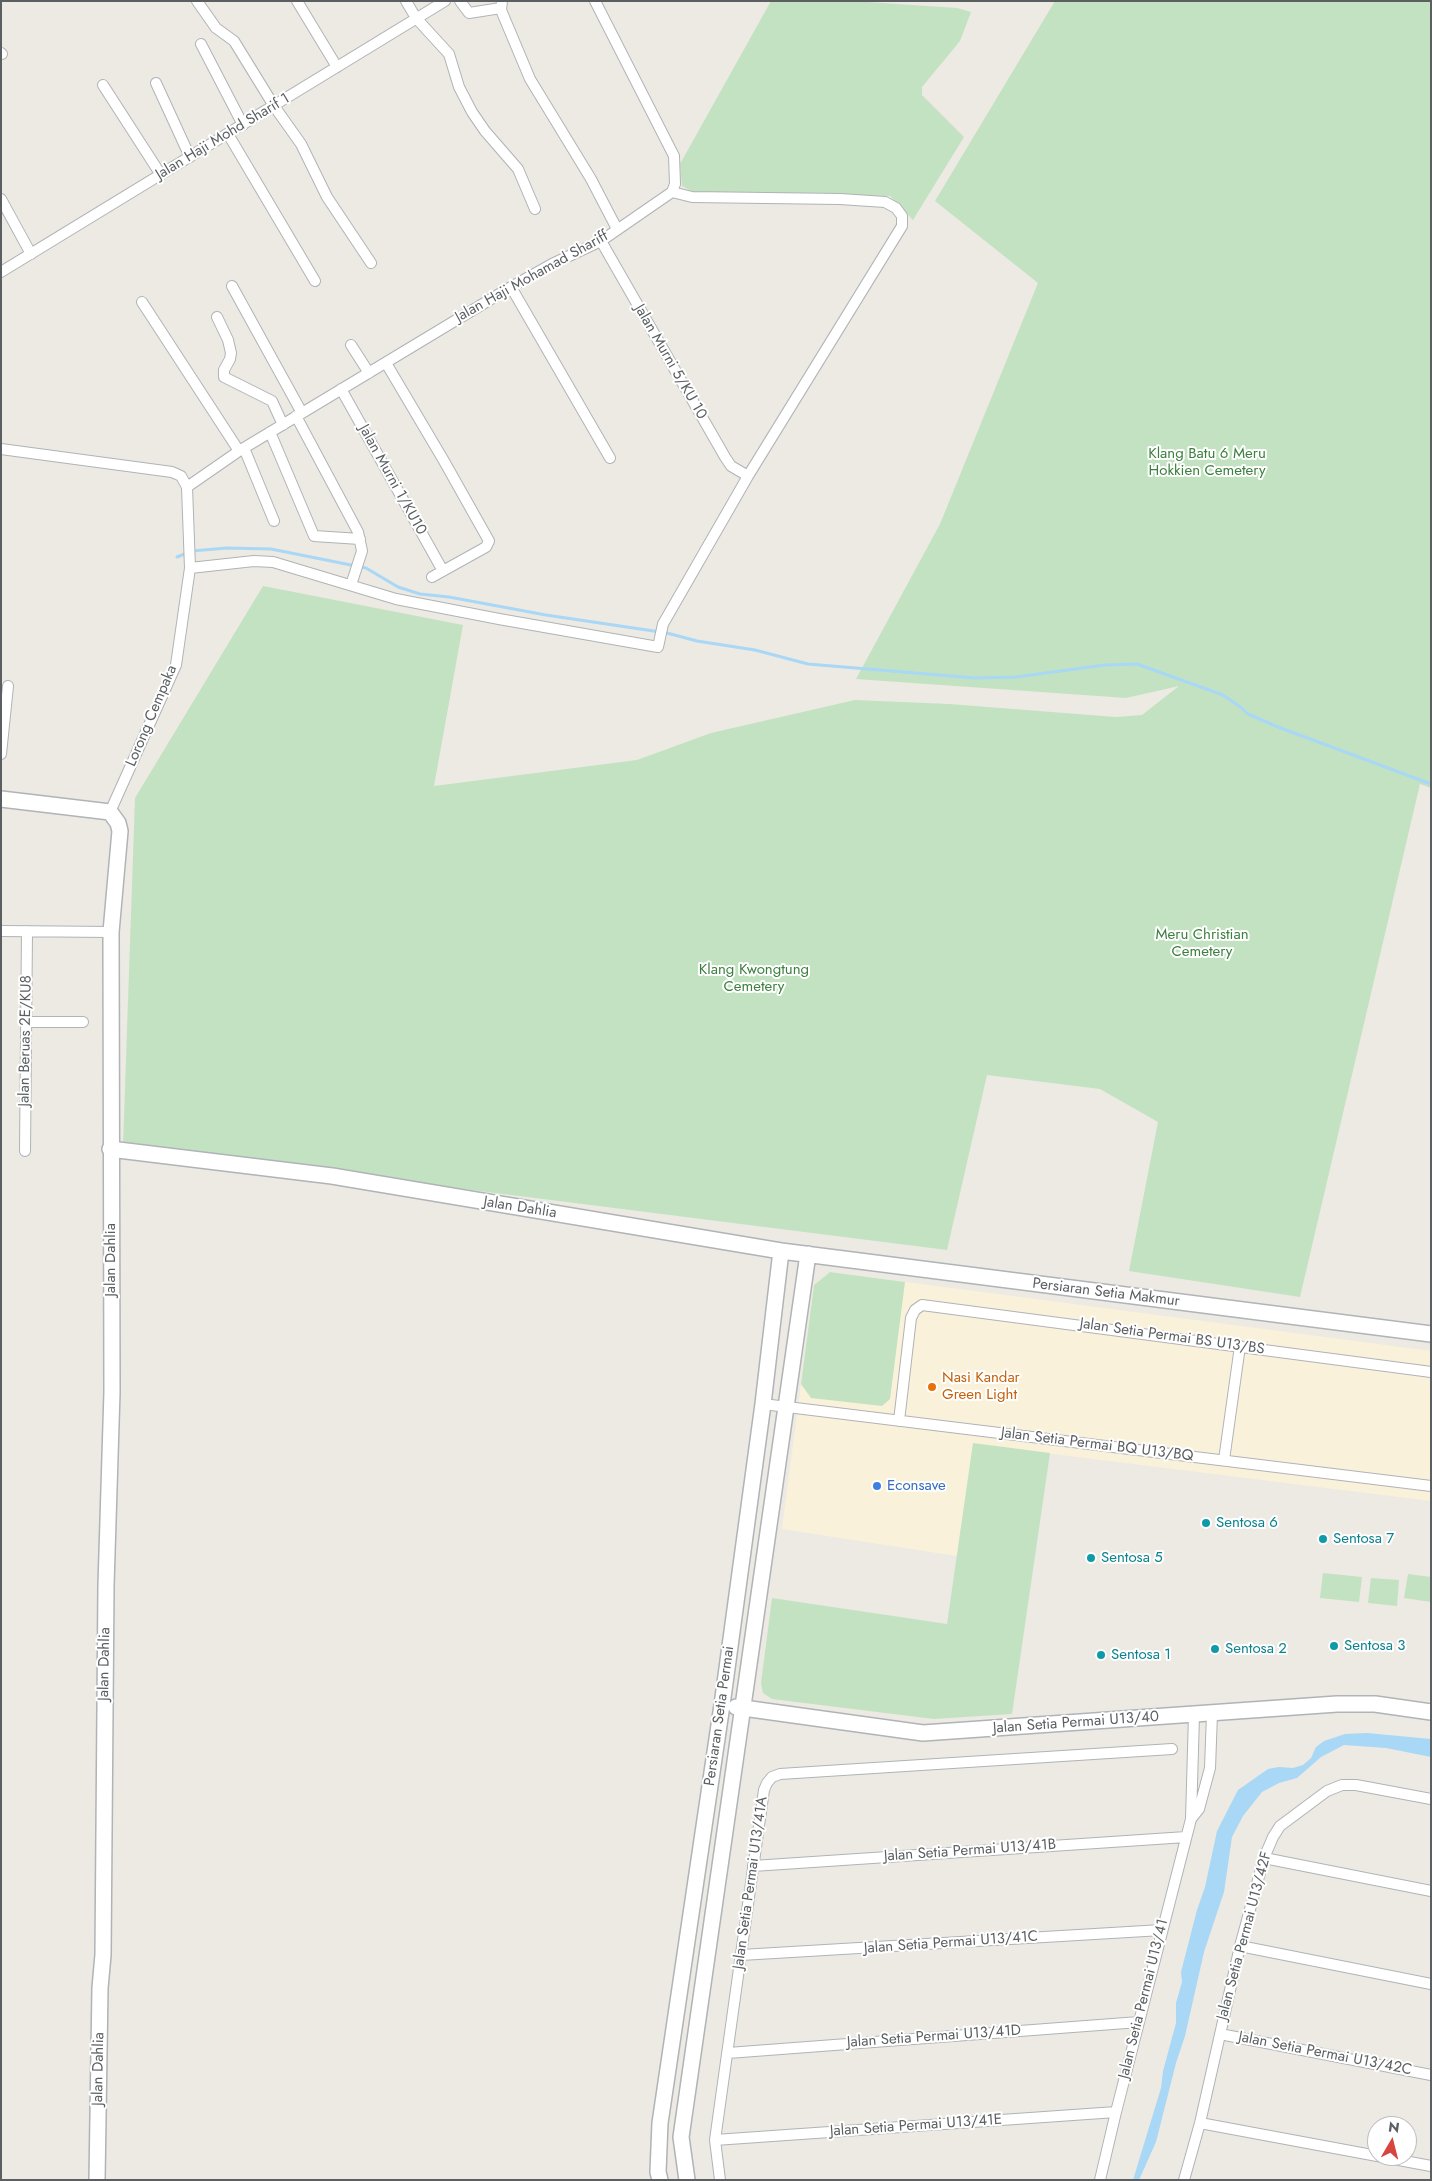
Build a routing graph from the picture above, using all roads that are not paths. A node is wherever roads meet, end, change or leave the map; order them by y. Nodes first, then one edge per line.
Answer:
1 (196, 1) edge
2 (297, 1) edge
3 (406, 1) edge
4 (445, 1) edge
5 (460, 1) edge
6 (595, 1) edge
7 (501, 4) edge
8 (416, 18) junction
9 (201, 44) dead end
10 (337, 67) junction
11 (156, 82) dead end
12 (103, 85) dead end
13 (274, 106) junction
14 (243, 125) junction
15 (228, 134) junction
16 (190, 157) junction
17 (161, 175) junction
18 (672, 192) junction
19 (1, 199) edge
20 (535, 209) dead end
21 (617, 229) junction
22 (601, 241) junction
23 (31, 254) junction
24 (370, 263) dead end
25 (1, 272) edge
26 (315, 281) dead end
27 (232, 286) dead end
28 (511, 287) junction
29 (142, 302) dead end
30 (217, 317) dead end
31 (351, 345) dead end
32 (386, 362) junction
33 (369, 373) junction
34 (341, 389) junction
35 (299, 415) junction
36 (282, 425) junction
37 (270, 432) junction
38 (1, 448) edge
39 (241, 449) junction
40 (610, 458) dead end
41 (748, 476) junction
42 (187, 487) junction
43 (274, 521) dead end
44 (360, 539) junction
45 (190, 558) junction
46 (443, 571) junction
47 (432, 577) dead end
48 (351, 585) junction
49 (8, 686) dead end
50 (1, 754) edge
51 (1, 799) edge
52 (110, 812) junction
53 (1, 931) edge
54 (28, 931) junction
55 (110, 932) junction
56 (27, 1022) junction
57 (83, 1022) dead end
58 (110, 1149) junction
59 (24, 1151) dead end
60 (781, 1251) junction
61 (808, 1254) junction
62 (1431, 1334) edge
63 (1240, 1346) junction
64 (1431, 1372) edge
65 (763, 1404) junction
66 (787, 1407) junction
67 (899, 1421) junction
68 (1224, 1460) junction
69 (1431, 1486) edge
70 (722, 1705) junction
71 (744, 1708) junction
72 (1431, 1712) edge
73 (1212, 1714) junction
74 (1194, 1715) junction
75 (1172, 1749) dead end
76 (1431, 1799) edge
77 (1191, 1819) junction
78 (1186, 1837) junction
79 (1264, 1858) junction
80 (753, 1866) junction
81 (1431, 1891) edge
82 (1162, 1930) junction
83 (1240, 1946) junction
84 (741, 1955) junction
85 (1431, 1984) edge
86 (1139, 2022) junction
87 (1220, 2034) junction
88 (728, 2052) junction
89 (1431, 2075) edge
90 (1116, 2112) junction
91 (1200, 2123) junction
92 (716, 2140) junction
93 (1431, 2166) edge
94 (97, 2180) edge
95 (660, 2180) edge
96 (687, 2180) edge
97 (720, 2180) edge
98 (1100, 2180) edge
99 (1184, 2180) edge

1 - 13 street
2 - 10 street
3 - 8 street
4 - 8 street, Jalan Haji Mohd Sharif 1
5 - 7 street
6 - 18 street
7 - 21 street
8 - 10 street, Jalan Haji Mohd Sharif 1
8 - 20 street
9 - 14 street
10 - 13 street, Jalan Haji Mohd Sharif 1
11 - 16 street
12 - 17 street
13 - 14 street, Jalan Haji Mohd Sharif 1
13 - 24 street
14 - 15 street, Jalan Haji Mohd Sharif 1
15 - 16 street, Jalan Haji Mohd Sharif 1
15 - 26 street
16 - 17 street, Jalan Haji Mohd Sharif 1
17 - 23 street, Jalan Haji Mohd Sharif 1
18 - 21 street, Jalan Haji Mohamad Shariff
18 - 41 street
19 - 23 street
21 - 22 street, Jalan Haji Mohamad Shariff
22 - 28 street, Jalan Haji Mohamad Shariff
22 - 41 street, Jalan Murni 5/KU 10
23 - 25 street, Jalan Haji Mohd Sharif 1
27 - 35 street
28 - 32 street, Jalan Haji Mohamad Shariff
28 - 40 street
29 - 39 street
30 - 36 street
31 - 33 street
32 - 33 street, Jalan Haji Mohamad Shariff
32 - 46 street
33 - 34 street, Jalan Haji Mohamad Shariff
34 - 35 street, Jalan Haji Mohamad Shariff
34 - 46 street, Jalan Murni 1/KU10
35 - 36 street, Jalan Haji Mohamad Shariff
35 - 44 street
36 - 37 street, Jalan Haji Mohamad Shariff
37 - 39 street, Jalan Haji Mohamad Shariff
37 - 44 street
38 - 42 street
39 - 42 street, Jalan Haji Mohamad Shariff
39 - 43 street
41 - 48 street
42 - 45 street, Lorong Cempaka
44 - 48 street
45 - 48 street
45 - 52 street, Lorong Cempaka
46 - 47 street
49 - 50 street
51 - 52 street
52 - 55 street, Jalan Dahlia
53 - 54 street
54 - 55 street
54 - 56 street, Jalan Beruas 2E/KU8
55 - 58 street, Jalan Dahlia
56 - 57 street
56 - 59 street, Jalan Beruas 2E/KU8
58 - 60 street, Jalan Dahlia
58 - 94 street, Jalan Dahlia
60 - 61 street, Persiaran Setia Makmur
60 - 65 street, Persiaran Setia Permai
61 - 62 street, Persiaran Setia Makmur
61 - 66 street, Persiaran Setia Permai
63 - 64 street, Jalan Setia Permai BS U13/BS
63 - 67 street, Jalan Setia Permai BS U13/BS
63 - 68 street
65 - 66 street, Jalan Setia Permai BQ U13/BQ
65 - 70 street, Persiaran Setia Permai
66 - 67 street, Jalan Setia Permai BQ U13/BQ
66 - 71 street, Persiaran Setia Permai
67 - 68 street, Jalan Setia Permai BQ U13/BQ
68 - 69 street, Jalan Setia Permai BQ U13/BQ
70 - 71 street, Jalan Setia Permai U13/40
70 - 95 street, Persiaran Setia Permai
71 - 74 street, Jalan Setia Permai U13/40
71 - 96 street, Persiaran Setia Permai
72 - 73 street, Jalan Setia Permai U13/40
73 - 74 street, Jalan Setia Permai U13/40
73 - 77 street, Jalan Setia Permai U13/41
74 - 77 street, Jalan Setia Permai U13/41
75 - 80 street, Jalan Setia Permai U13/41A
76 - 79 street, Jalan Setia Permai U13/42F
77 - 78 street, Jalan Setia Permai U13/41
78 - 80 street, Jalan Setia Permai U13/41B
78 - 82 street, Jalan Setia Permai U13/41
79 - 81 street
79 - 83 street, Jalan Setia Permai U13/42F
80 - 84 street, Jalan Setia Permai U13/41A
82 - 84 street, Jalan Setia Permai U13/41C
82 - 86 street, Jalan Setia Permai U13/41
83 - 85 street
83 - 87 street, Jalan Setia Permai U13/42F
84 - 88 street, Jalan Setia Permai U13/41A
86 - 88 street, Jalan Setia Permai U13/41D
86 - 90 street, Jalan Setia Permai U13/41
87 - 89 street, Jalan Setia Permai U13/42C
87 - 91 street, Jalan Setia Permai U13/42F
88 - 92 street, Jalan Setia Permai U13/41A
90 - 92 street, Jalan Setia Permai U13/41E
90 - 98 street, Jalan Setia Permai U13/41
91 - 93 street
91 - 99 street, Jalan Setia Permai U13/42F
92 - 97 street, Jalan Setia Permai U13/41A

